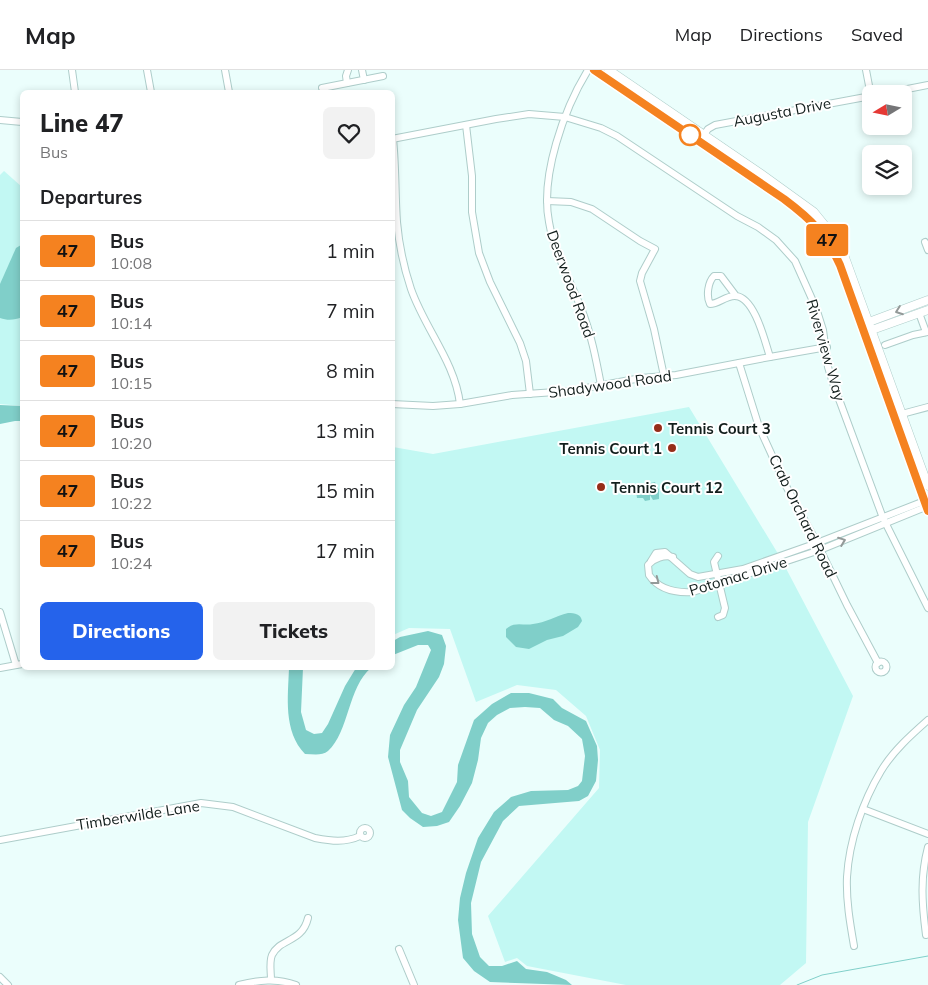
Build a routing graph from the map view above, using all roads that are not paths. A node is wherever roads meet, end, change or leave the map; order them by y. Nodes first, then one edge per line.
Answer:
1 (72, 70) edge
2 (147, 70) edge
3 (225, 70) edge
4 (348, 70) edge
5 (362, 70) edge
6 (588, 70) edge
7 (594, 70) edge
8 (608, 70) edge
9 (866, 70) edge
10 (382, 76) dead end
11 (364, 80) junction
12 (347, 83) junction
13 (869, 85) edge
14 (928, 85) edge
15 (322, 88) dead end
16 (912, 88) edge
17 (76, 90) edge
18 (151, 90) edge
19 (229, 90) edge
20 (862, 98) edge
21 (650, 103) junction
22 (565, 117) junction
23 (0, 120) edge
24 (20, 122) edge
25 (466, 125) junction
26 (702, 138) junction
27 (395, 139) edge
28 (395, 156) edge
29 (547, 201) junction
30 (925, 242) dead end
31 (928, 250) edge
32 (736, 296) junction
33 (928, 300) edge
34 (928, 310) edge
35 (919, 313) junction
36 (868, 327) junction
37 (927, 332) edge
38 (885, 345) dead end
39 (827, 347) junction
40 (770, 357) junction
41 (740, 363) junction
42 (664, 376) junction
43 (601, 385) junction
44 (530, 394) junction
45 (395, 404) edge
46 (460, 404) junction
47 (928, 407) edge
48 (898, 415) junction
49 (928, 486) edge
50 (927, 505) edge
51 (885, 521) junction
52 (818, 546) junction
53 (718, 556) dead end
54 (716, 574) junction
55 (719, 585) junction
56 (928, 608) edge
57 (0, 612) edge
58 (878, 663) dead end
59 (19, 664) edge
60 (0, 668) edge
61 (928, 720) edge
62 (863, 809) junction
63 (928, 834) edge
64 (360, 836) dead end
65 (0, 840) edge
66 (928, 847) edge
67 (308, 918) dead end
68 (926, 935) dead end
69 (854, 946) dead end
70 (399, 949) dead end
71 (0, 977) edge
72 (271, 980) junction
73 (8, 985) edge
74 (239, 985) edge
75 (296, 985) edge
76 (414, 985) edge

1 - 17 street
2 - 18 street
3 - 19 street
4 - 12 street
5 - 11 street
6 - 22 street, Deerwood Road
7 - 21 main road
8 - 21 main road
9 - 13 street
10 - 11 street
11 - 12 street
12 - 15 street
14 - 16 street
20 - 26 street, Augusta Drive
21 - 26 main road
22 - 25 street, Riverview Way
22 - 29 street, Deerwood Road
22 - 39 street, Riverview Way
23 - 24 street
25 - 27 street, Riverview Way
25 - 44 street
26 - 36 main road
28 - 46 street
29 - 42 street
29 - 43 street, Deerwood Road
30 - 31 street
32 - 32 street
32 - 40 street
33 -> 36 main road
34 - 35 main road
35 - 36 main road
35 - 37 street
36 - 48 main road
37 - 38 street
39 - 40 street, Shadywood Road
39 - 51 street, Riverview Way
40 - 41 street, Shadywood Road
41 - 42 street, Shadywood Road
41 - 52 street, Crab Orchard Road
42 - 43 street, Shadywood Road
43 - 44 street, Shadywood Road
44 - 46 street, Shadywood Road
45 - 46 street, Shadywood Road
47 - 48 street
48 - 49 main road
48 - 50 main road
50 - 51 street, Potomac Drive
51 - 52 street, Potomac Drive
51 - 56 street, Riverview Way
52 - 54 street, Potomac Drive
52 - 55 street, Potomac Drive
52 - 58 street, Crab Orchard Road
53 - 54 street
54 - 55 street
54 -> 55 street, Potomac Drive
57 - 59 street
59 - 60 street
61 - 62 street
62 - 63 street
62 - 69 street
64 - 65 street, Timberwilde Lane
66 - 68 street
67 - 72 street
70 - 76 street
71 - 73 street
72 - 74 street
72 - 75 street

